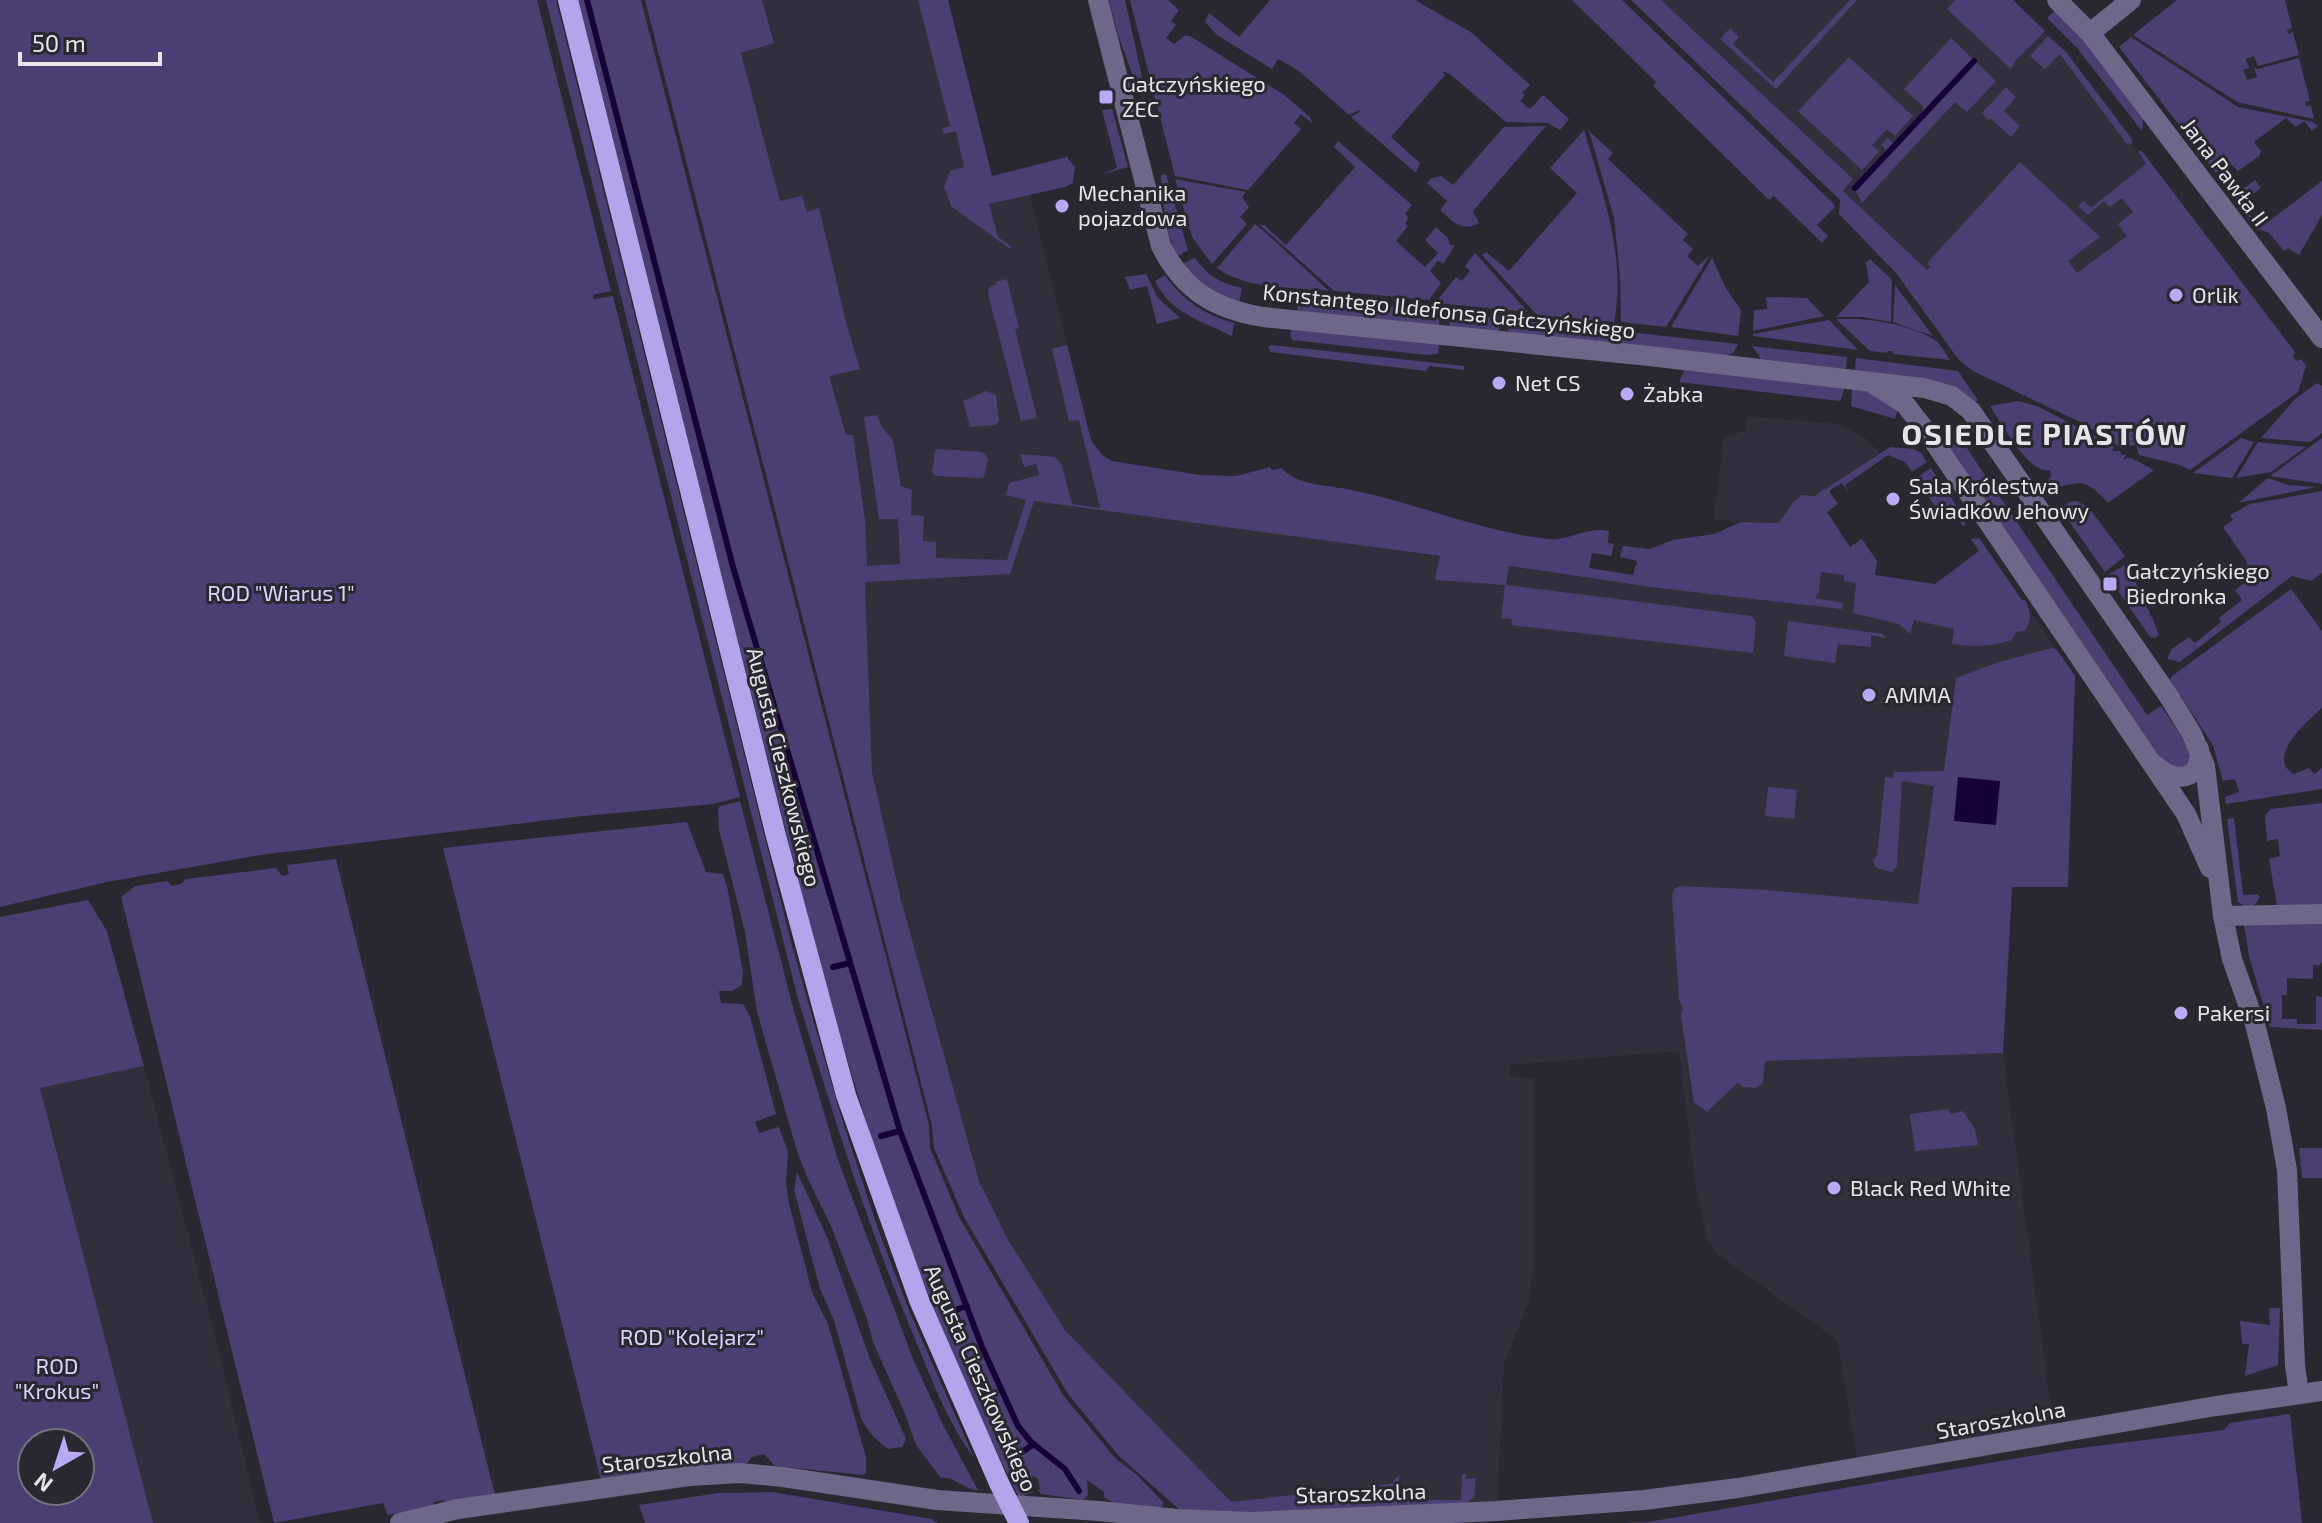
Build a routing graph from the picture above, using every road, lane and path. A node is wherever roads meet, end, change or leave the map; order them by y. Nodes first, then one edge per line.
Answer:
1 (568, 0) edge
2 (1098, 0) edge
3 (2057, 0) edge
4 (2131, 0) edge
5 (2090, 33) junction
6 (2322, 338) edge
7 (1869, 383) junction
8 (2199, 749) junction
9 (2147, 756) junction
10 (2220, 894) junction
11 (2322, 914) edge
12 (2223, 916) junction
13 (2322, 1391) edge
14 (2299, 1394) junction
15 (400, 1523) edge
16 (1019, 1523) edge

1 - 16 main road, Augusta Cieszkowskiego, bridge
2 - 7 street, Konstantego Ildefonsa Gałczyńskiego
3 - 5 street, Jana Pawła II
4 - 5 street
5 - 6 street, Jana Pawła II
7 - 8 street, Konstantego Ildefonsa Gałczyńskiego
7 - 9 street, Konstantego Ildefonsa Gałczyńskiego
8 - 9 street, Konstantego Ildefonsa Gałczyńskiego
8 - 10 street, Konstantego Ildefonsa Gałczyńskiego
9 - 10 street, Konstantego Ildefonsa Gałczyńskiego
10 - 12 street, Konstantego Ildefonsa Gałczyńskiego
11 - 12 street
12 - 14 street, Konstantego Ildefonsa Gałczyńskiego
13 - 14 street, Staroszkolna
14 - 15 street, Staroszkolna

